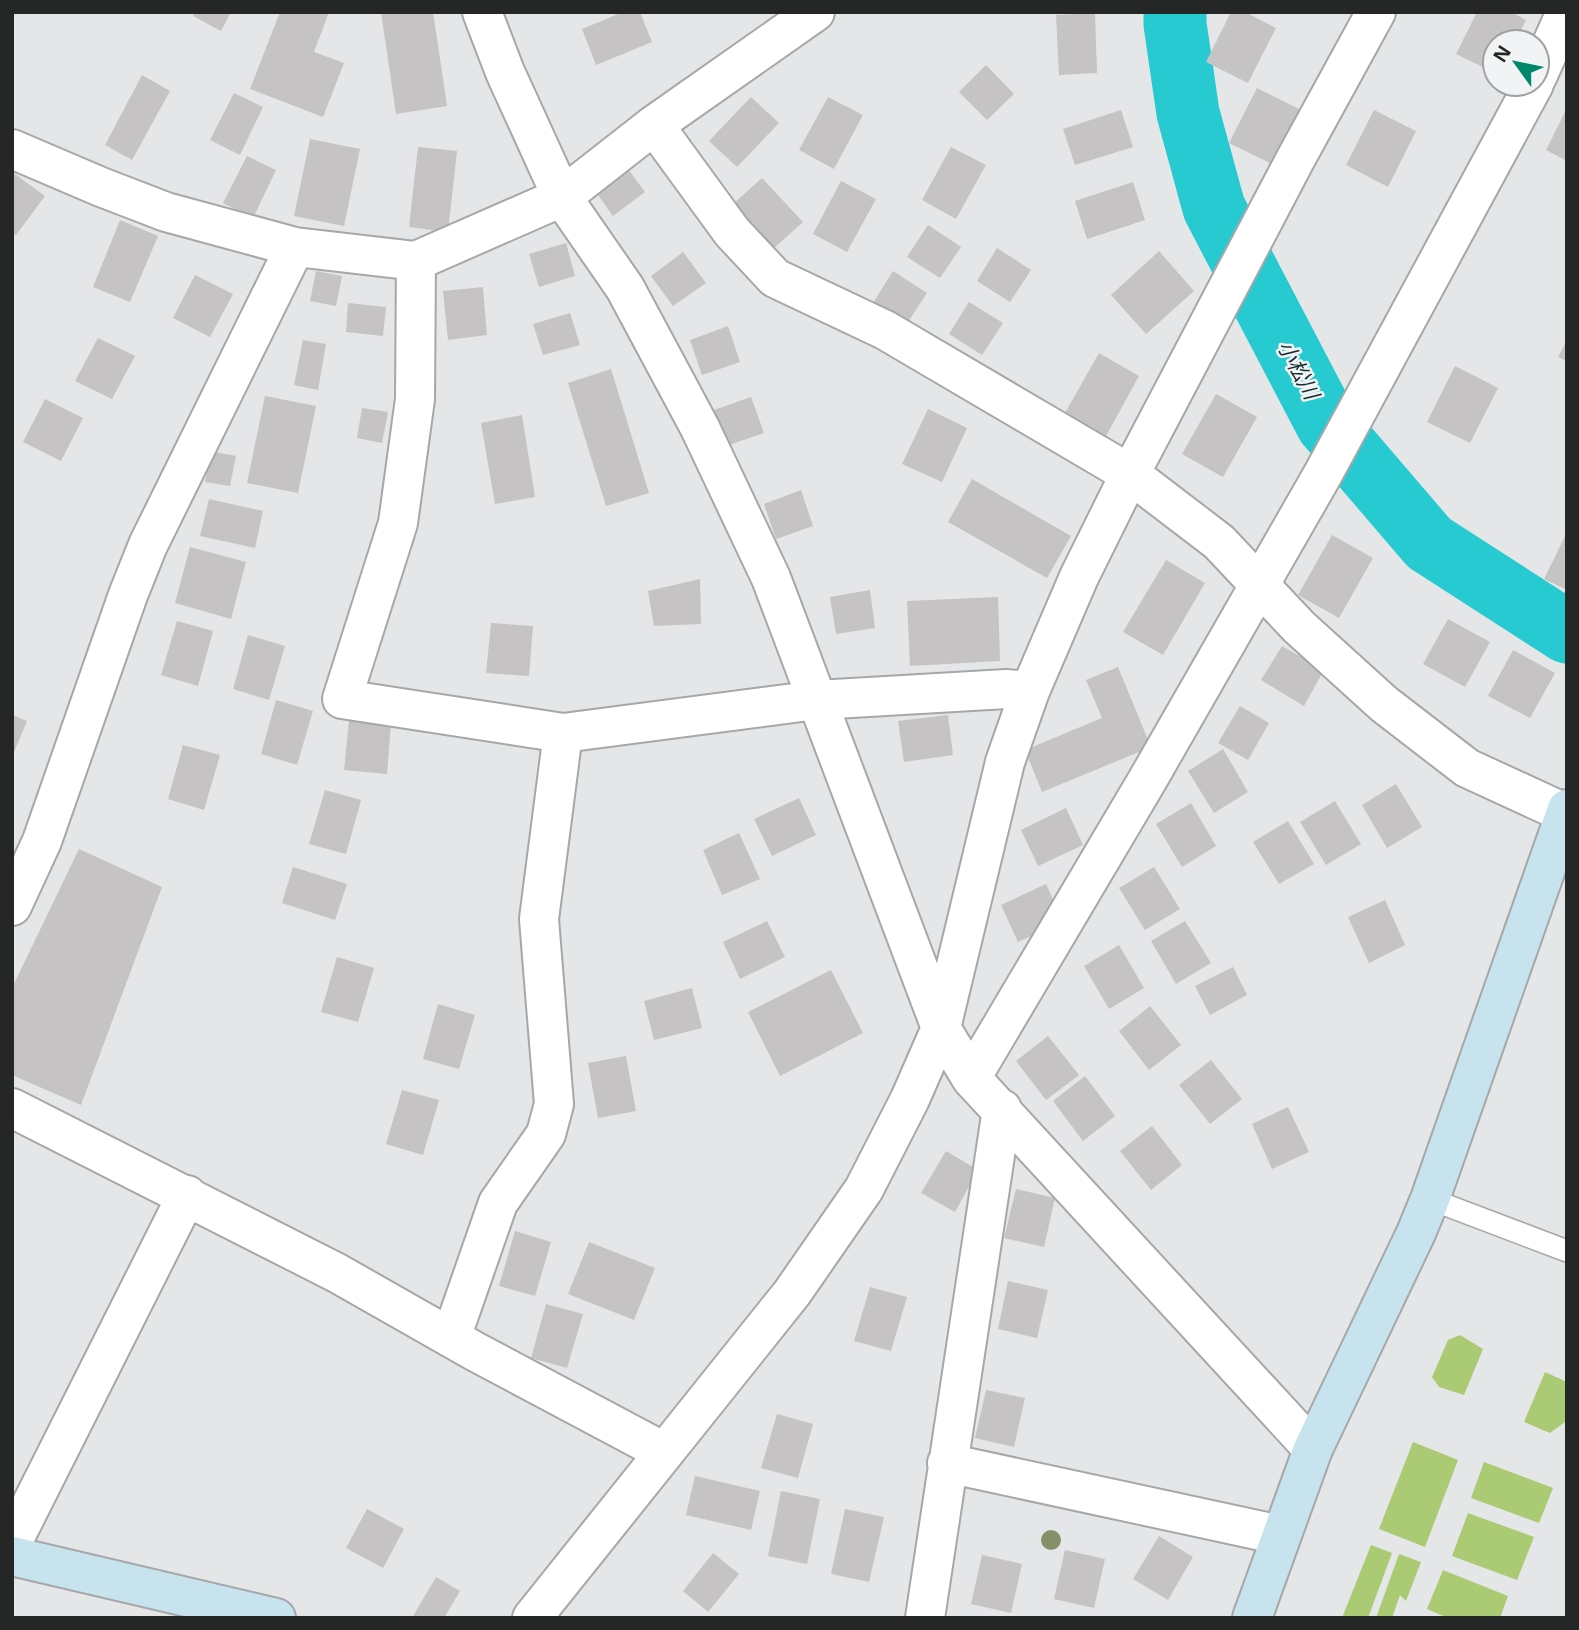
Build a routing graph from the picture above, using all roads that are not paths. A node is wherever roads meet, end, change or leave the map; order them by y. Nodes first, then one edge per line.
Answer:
1 (482, 12) edge
2 (815, 12) edge
3 (1376, 12) edge
4 (1566, 12) edge
5 (1551, 46) edge
6 (1526, 98) edge
7 (654, 125) junction
8 (12, 149) edge
9 (562, 197) junction
10 (295, 247) junction
11 (416, 261) junction
12 (1130, 474) junction
13 (1260, 585) junction
14 (1030, 691) junction
15 (817, 700) junction
16 (563, 733) junction
17 (1566, 812) edge
18 (27, 836) edge
19 (12, 905) edge
20 (941, 1028) junction
21 (971, 1078) junction
22 (12, 1108) edge
23 (1002, 1110) junction
24 (187, 1195) junction
25 (1430, 1199) junction
26 (1567, 1251) edge
27 (451, 1338) junction
28 (1313, 1449) junction
29 (664, 1452) junction
30 (947, 1464) junction
31 (1280, 1535) junction
32 (12, 1544) edge
33 (12, 1556) edge
34 (276, 1618) edge
35 (532, 1618) edge
36 (925, 1618) edge
37 (1252, 1618) edge

1 - 9 street
2 - 7 street
3 - 12 street
4 - 5 street
6 - 13 street
7 - 9 street
7 - 12 street
8 - 10 street
9 - 11 street
9 - 15 street
10 - 11 street
10 - 18 street
11 - 16 street
12 - 13 street
12 - 14 street
13 - 17 street
13 - 21 street
14 - 15 street
14 - 20 street
15 - 16 street
15 - 20 street
16 - 27 street
17 - 25 street
18 - 19 street
20 - 21 street
20 - 29 street
21 - 23 street
22 - 24 street
23 - 28 street
23 - 30 street
24 - 27 street
24 - 32 street
25 - 26 lane
25 - 28 street
27 - 29 street
28 - 31 street
29 - 35 street
30 - 31 street
30 - 36 street
31 - 37 street
33 - 34 street

